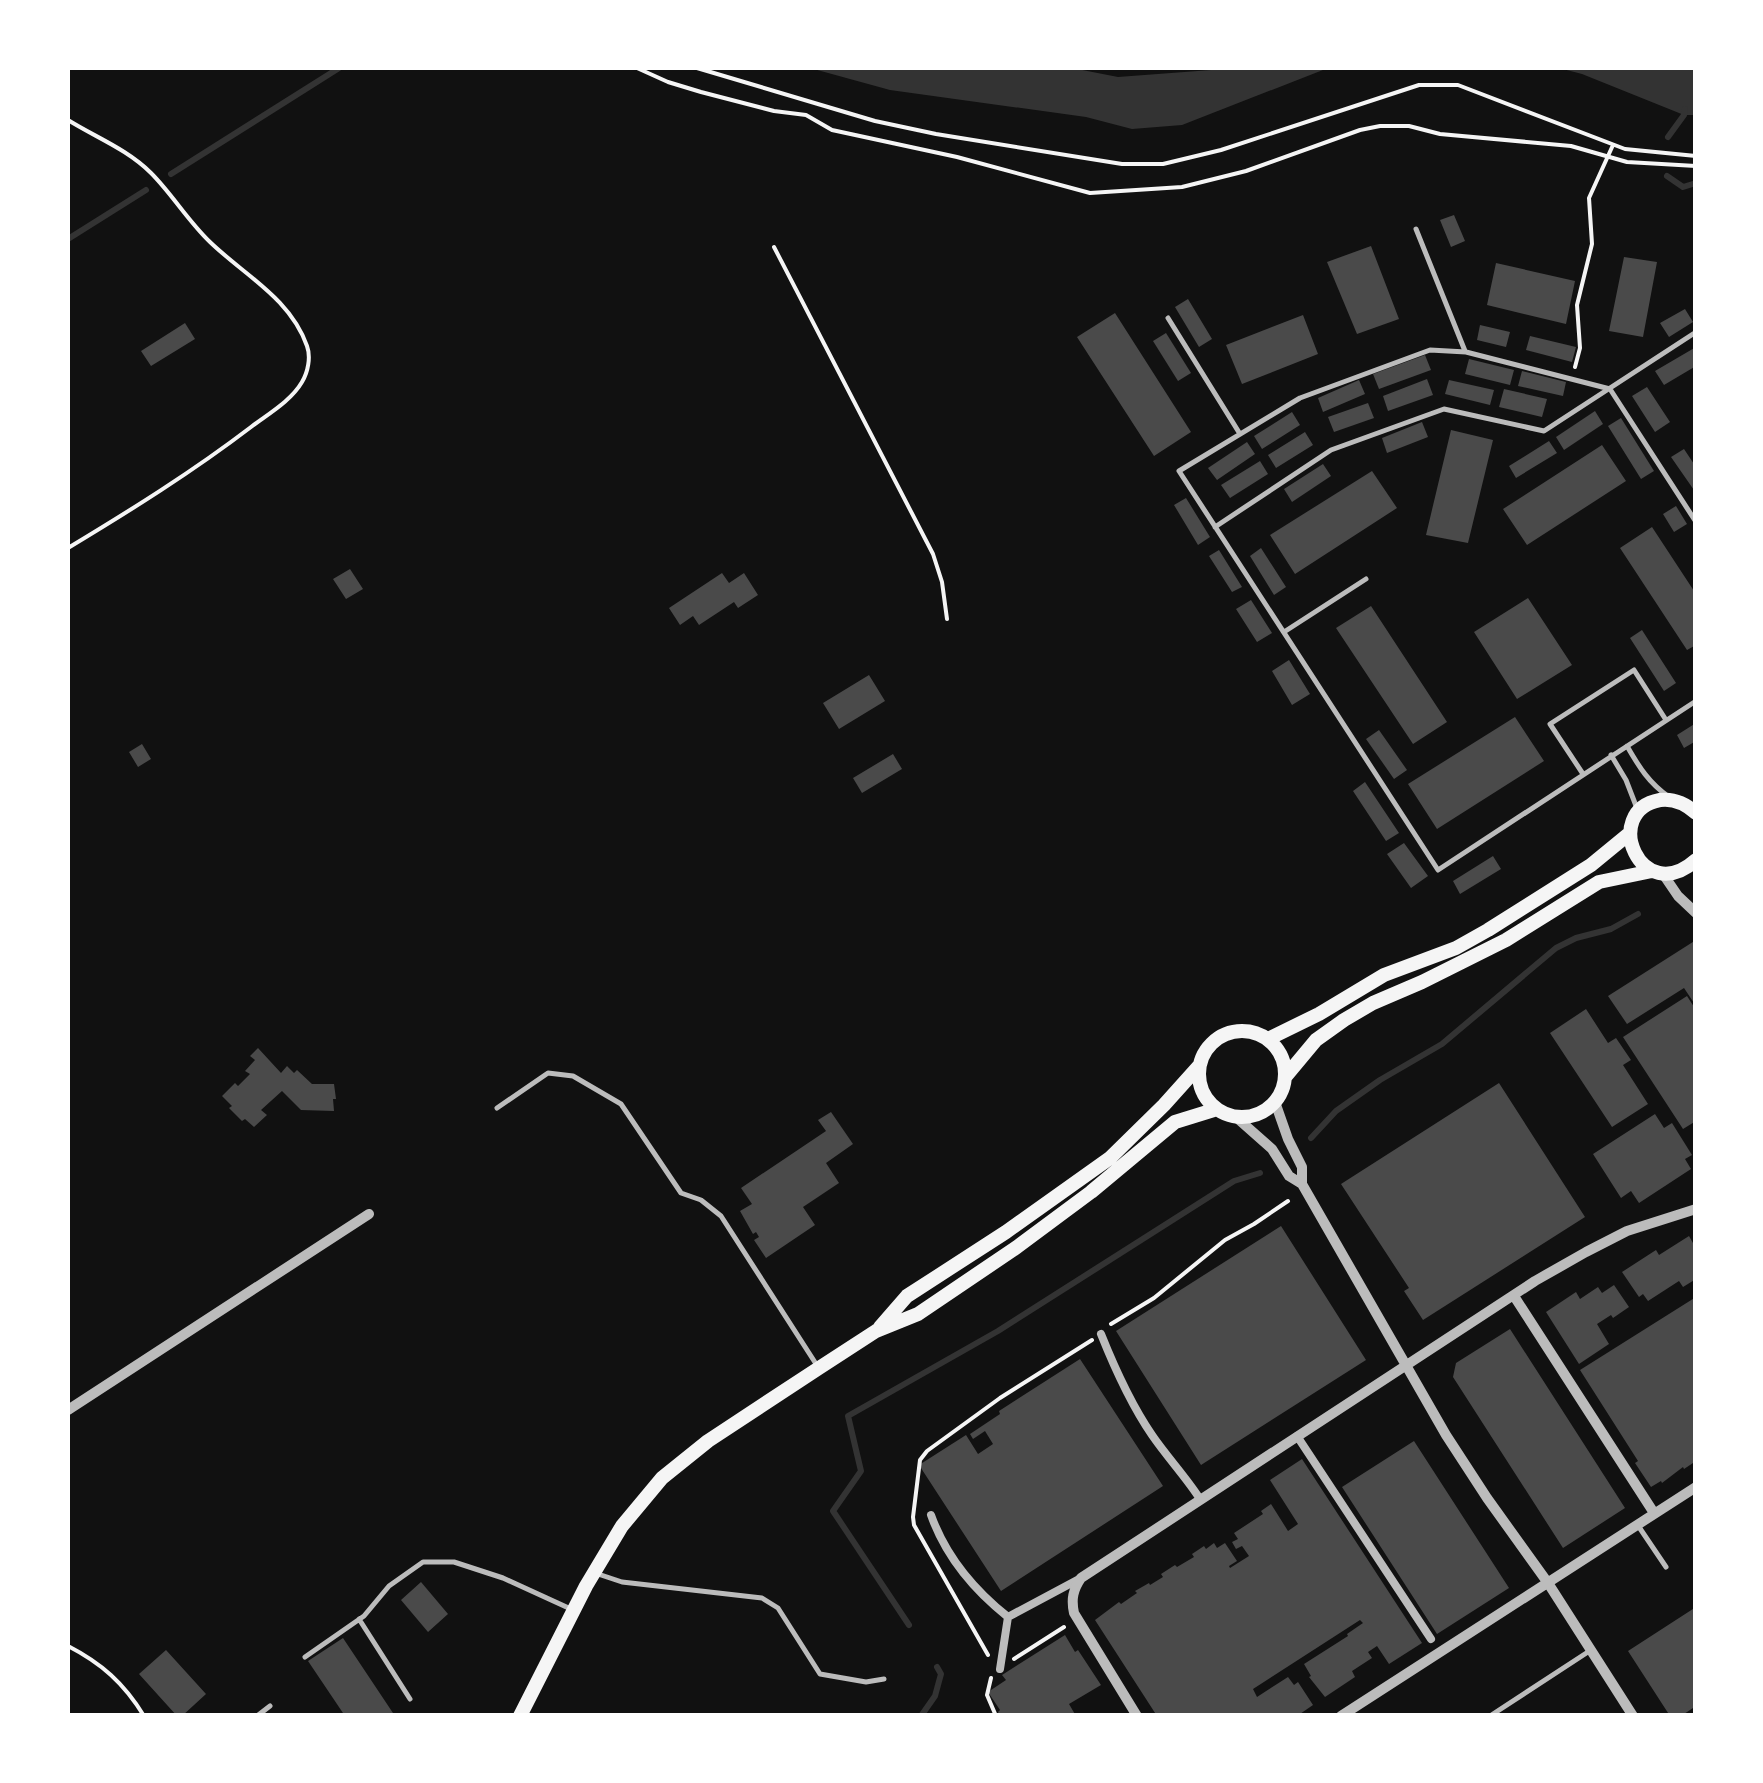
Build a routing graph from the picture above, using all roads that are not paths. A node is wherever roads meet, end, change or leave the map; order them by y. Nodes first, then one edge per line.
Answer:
1 (1416, 229) dead end
2 (1168, 318) dead end
3 (1693, 334) edge
4 (1466, 352) junction
5 (1610, 389) junction
6 (1240, 434) junction
7 (1696, 522) edge
8 (1216, 527) junction
9 (1366, 580) dead end
10 (1284, 632) junction
11 (1696, 701) edge
12 (1666, 720) junction
13 (1627, 746) junction
14 (1612, 756) junction
15 (1583, 774) junction
16 (1684, 802) edge
17 (1639, 812) junction
18 (1696, 814) edge
19 (1630, 834) junction
20 (1696, 860) edge
21 (1658, 872) junction
22 (1696, 913) edge
23 (1268, 1039) junction
24 (1198, 1066) junction
25 (1286, 1076) junction
26 (1275, 1102) junction
27 (497, 1108) dead end
28 (1217, 1109) junction
29 (1237, 1118) junction
30 (1302, 1184) junction
31 (1696, 1208) edge
32 (369, 1214) dead end
33 (1514, 1296) junction
34 (876, 1331) junction
35 (1101, 1334) road end
36 (1406, 1366) junction
37 (819, 1368) junction
38 (68, 1410) edge
39 (1297, 1436) junction
40 (1696, 1486) edge
41 (1200, 1500) junction
42 (1654, 1514) junction
43 (931, 1515) dead end
44 (1637, 1524) junction
45 (1666, 1567) dead end
46 (594, 1573) junction
47 (1080, 1578) junction
48 (1548, 1583) junction
49 (574, 1610) junction
50 (1008, 1617) junction
51 (358, 1619) junction
52 (1431, 1638) dead end
53 (1591, 1650) junction
54 (305, 1656) dead end
55 (997, 1670) road end
56 (884, 1679) dead end
57 (410, 1698) dead end
58 (270, 1706) dead end
59 (257, 1716) edge
60 (520, 1716) edge
61 (1137, 1716) edge
62 (1340, 1716) edge
63 (1490, 1716) edge
64 (1633, 1716) edge

1 - 4 lane
2 - 6 lane
3 - 5 lane
4 - 5 lane
4 - 6 lane
5 - 7 lane
5 - 8 lane
6 - 8 lane
8 - 10 lane
9 - 10 lane
10 - 15 lane
11 - 12 lane
12 - 13 lane
12 - 15 lane
13 - 14 lane
13 - 16 lane
14 - 15 lane
14 - 17 lane
16 - 17 main road
16 - 18 main road
17 - 19 main road
19 - 21 main road
19 - 23 main road
20 - 21 main road
21 - 22 street
21 - 25 main road
23 - 24 main road
23 - 25 main road
24 - 28 main road
24 - 34 main road
25 - 26 main road
26 - 29 main road
26 - 30 street
27 - 37 lane
28 - 29 main road
28 - 34 main road
29 - 30 street
30 - 36 street
31 - 33 street
32 - 38 street
33 - 36 street
33 - 42 street
34 - 37 main road
35 - 41 street
36 - 39 street
36 - 48 street
37 - 46 main road
39 - 41 street
39 - 52 street
40 - 42 street
41 - 47 street
42 - 44 street
43 - 50 street
44 - 45 lane
44 - 48 street
46 - 49 main road
46 - 56 lane
47 - 50 street
47 - 61 street
48 - 53 street
48 - 62 street
49 - 51 lane
49 - 60 main road
50 - 55 street
51 - 54 lane
51 - 57 lane
53 - 63 lane
53 - 64 street
58 - 59 lane

